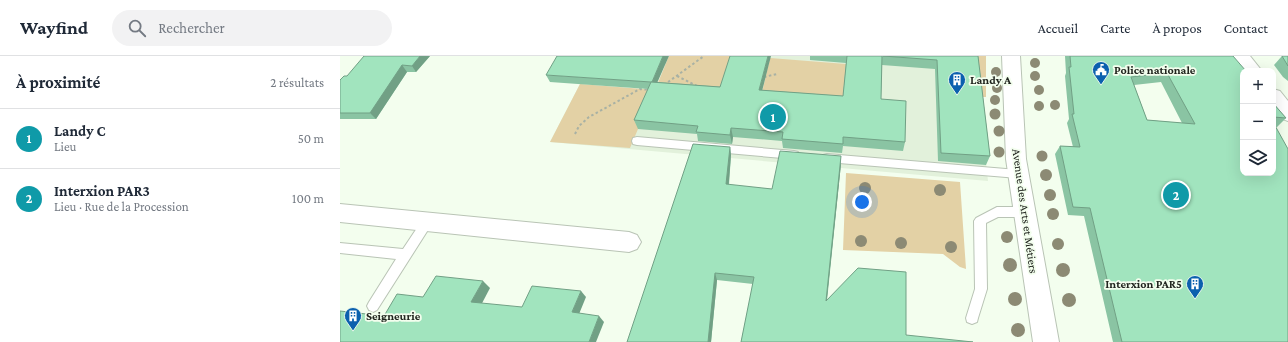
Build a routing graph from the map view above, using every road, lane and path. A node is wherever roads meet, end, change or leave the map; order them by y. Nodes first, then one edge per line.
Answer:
1 (704, 56) edge
2 (1011, 56) edge
3 (1240, 56) edge
4 (1250, 68) edge
5 (777, 74) dead end
6 (677, 76) junction
7 (763, 78) edge
8 (660, 87) edge
9 (698, 87) edge
10 (655, 91) edge
11 (1276, 100) edge
12 (1288, 114) edge
13 (574, 134) dead end
14 (637, 141) dead end
15 (804, 156) edge
16 (820, 157) edge
17 (1018, 174) junction
18 (1024, 212) junction
19 (340, 213) edge
20 (427, 222) junction
21 (630, 242) dead end
22 (340, 248) edge
23 (406, 255) junction
24 (373, 306) dead end
25 (972, 318) dead end
26 (1046, 342) edge

1 - 6 path
2 - 17 street, Avenue des Arts et Métiers
3 - 4 street
5 - 7 path
6 - 8 path
6 - 9 path
10 - 13 path
11 - 12 street
14 - 15 lane
16 - 17 lane
17 - 18 street, Avenue des Arts et Métiers
18 - 25 lane
18 - 26 street, Avenue des Arts et Métiers
19 - 20 street
20 - 21 street
20 - 23 lane
22 - 23 lane
23 - 24 lane

